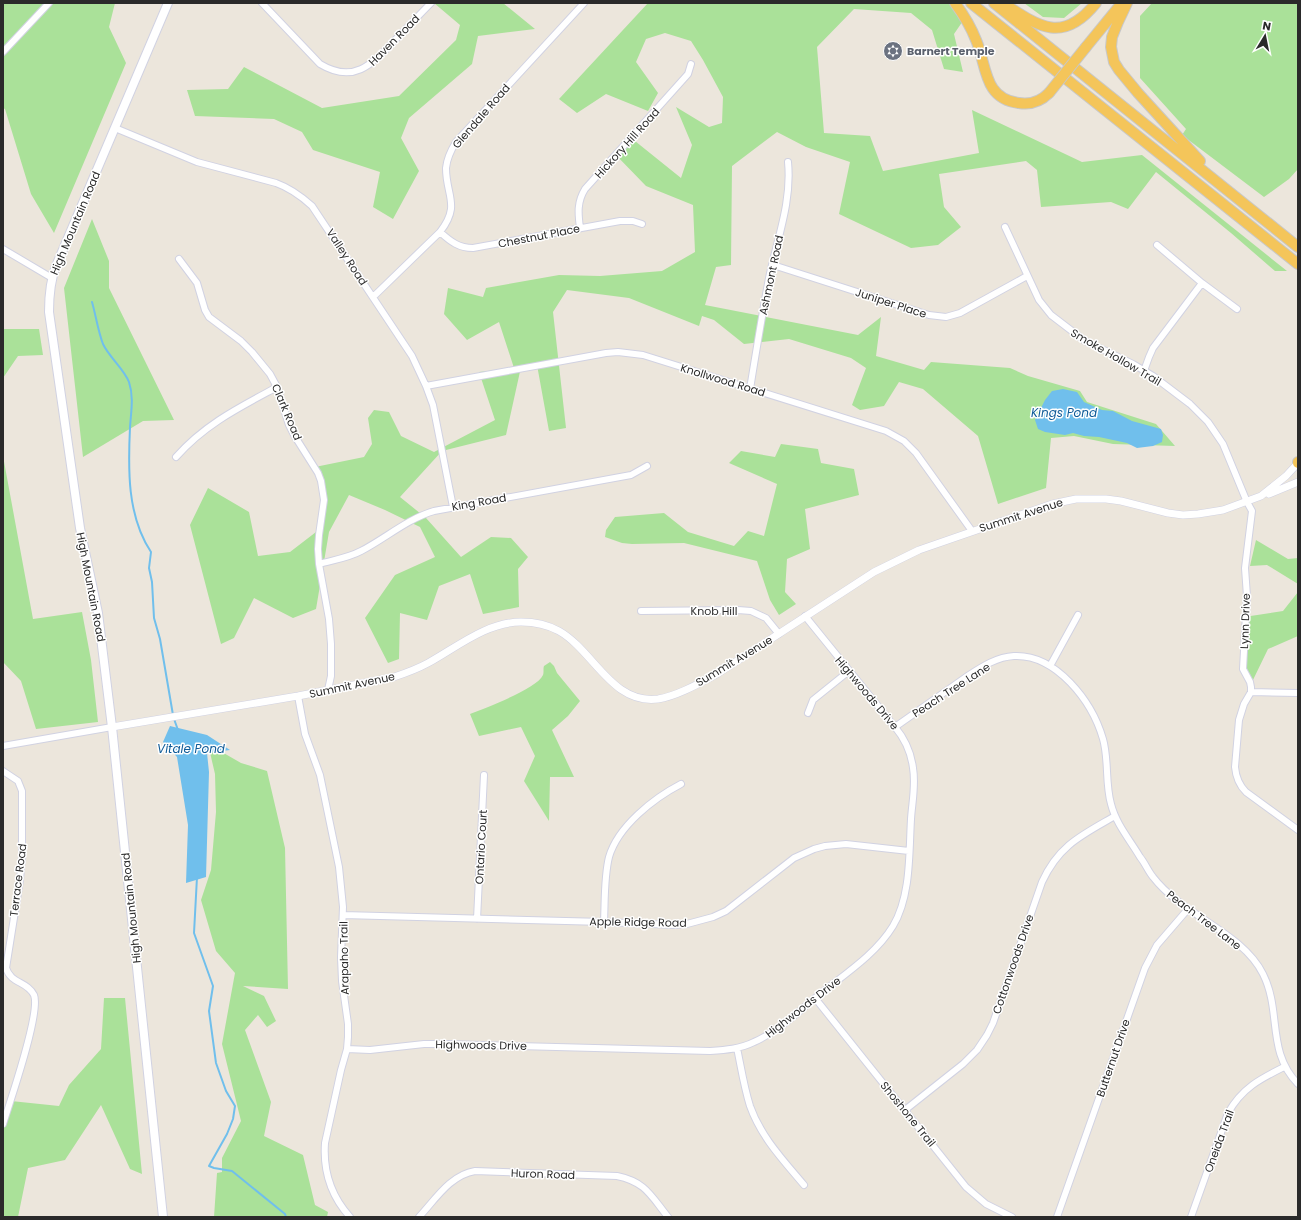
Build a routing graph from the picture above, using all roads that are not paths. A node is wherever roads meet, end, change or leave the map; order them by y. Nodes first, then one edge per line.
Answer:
1 (49, 3) edge
2 (168, 3) edge
3 (262, 3) edge
4 (431, 3) edge
5 (584, 3) edge
6 (955, 3) edge
7 (971, 3) edge
8 (994, 3) edge
9 (1003, 3) edge
10 (1096, 3) edge
11 (1122, 3) edge
12 (1127, 3) edge
13 (3, 52) edge
14 (690, 64) dead end
15 (115, 128) junction
16 (788, 162) dead end
17 (1232, 194) junction
18 (642, 224) dead end
19 (1272, 226) junction
20 (1005, 227) dead end
21 (580, 228) junction
22 (440, 232) junction
23 (1298, 244) edge
24 (1156, 245) dead end
25 (1298, 247) edge
26 (3, 249) edge
27 (179, 259) dead end
28 (773, 265) junction
29 (1298, 265) edge
30 (1027, 276) junction
31 (52, 278) junction
32 (1202, 283) junction
33 (373, 297) junction
34 (1237, 309) dead end
35 (1144, 371) junction
36 (426, 386) junction
37 (277, 387) junction
38 (750, 389) junction
39 (176, 457) dead end
40 (1298, 462) edge
41 (647, 466) dead end
42 (1298, 482) edge
43 (1261, 496) junction
44 (1247, 502) junction
45 (453, 507) junction
46 (972, 531) junction
47 (319, 564) junction
48 (640, 611) dead end
49 (805, 616) junction
50 (1078, 616) dead end
51 (779, 634) junction
52 (1050, 666) junction
53 (849, 671) junction
54 (328, 690) junction
55 (1251, 692) junction
56 (1298, 693) edge
57 (298, 696) junction
58 (808, 713) dead end
59 (112, 727) junction
60 (895, 727) junction
61 (3, 746) edge
62 (3, 771) edge
63 (484, 775) dead end
64 (681, 784) dead end
65 (1115, 816) junction
66 (1298, 830) edge
67 (909, 851) junction
68 (1188, 909) junction
69 (343, 915) junction
70 (478, 918) junction
71 (604, 922) junction
72 (5, 975) edge
73 (815, 998) junction
74 (737, 1048) junction
75 (347, 1049) junction
76 (1284, 1066) junction
77 (1298, 1084) edge
78 (905, 1110) junction
79 (3, 1124) edge
80 (804, 1184) dead end
81 (163, 1217) edge
82 (350, 1217) edge
83 (419, 1217) edge
84 (668, 1217) edge
85 (1012, 1217) edge
86 (1057, 1217) edge
87 (1191, 1217) edge

1 - 13 street
2 - 15 main road, High Mountain Road
3 - 4 street, Haven Road
5 - 22 street, Glendale Road
6 - 11 highway, bridge
7 - 29 highway
8 - 17 highway
9 - 10 highway
12 - 17 highway
14 - 21 street, Hickory Hill Road
15 - 31 main road, High Mountain Road
15 - 33 street, Valley Road
16 - 28 street, Ashmont Road
17 - 19 highway
18 - 21 street, Chestnut Place
19 - 23 highway
19 - 25 highway
20 - 30 street, Smoke Hollow Trail
21 - 22 street, Chestnut Place
22 - 33 street, Glendale Road
24 - 32 street
26 - 31 street
27 - 37 street, Clark Road
28 - 30 street, Juniper Place
28 - 38 street, Ashmont Road
30 - 35 street, Smoke Hollow Trail
31 - 59 main road, High Mountain Road
32 - 34 street
32 - 35 street
33 - 36 street, Valley Road
35 - 44 street, Smoke Hollow Trail
36 - 38 street, Knollwood Road
36 - 45 street, Valley Road
37 - 39 street
37 - 47 street, Clark Road
38 - 46 street, Knollwood Road
40 - 43 street, Summit Avenue
41 - 45 street, King Road
42 - 43 street, Summit Avenue
43 - 44 street, Summit Avenue
44 - 46 street, Summit Avenue
44 - 55 street, Lynn Drive
45 - 47 street, King Road
46 - 49 street, Summit Avenue
47 - 54 street, Clark Road
48 - 51 street, Knob Hill
49 - 51 street, Summit Avenue
49 - 53 street, Highwoods Drive
50 - 52 street
51 - 54 street, Summit Avenue
52 - 60 street, Peach Tree Lane
52 - 65 street, Peach Tree Lane
53 - 58 street
53 - 60 street, Highwoods Drive
54 - 57 street, Summit Avenue
55 - 56 street
55 - 66 street
57 - 59 street, Summit Avenue
57 - 69 street, Arapaho Trail
59 - 61 street, Summit Avenue
59 - 81 main road, High Mountain Road
60 - 67 street, Highwoods Drive
62 - 72 street, Terrace Road
63 - 70 street, Ontario Court
64 - 71 street
65 - 68 street, Peach Tree Lane
65 - 78 street, Cottonwoods Drive
67 - 71 street, Apple Ridge Road
67 - 73 street, Highwoods Drive
68 - 76 street, Peach Tree Lane
68 - 86 street, Butternut Drive
69 - 70 street, Apple Ridge Road
69 - 75 street, Arapaho Trail
70 - 71 street, Apple Ridge Road
72 - 79 street, Terrace Road
73 - 74 street, Highwoods Drive
73 - 78 street, Shoshone Trail
74 - 75 street, Highwoods Drive
74 - 80 street
75 - 82 street, Arapaho Trail
76 - 77 street, Peach Tree Lane
76 - 87 street, Oneida Trail
78 - 85 street, Shoshone Trail
83 - 84 street, Huron Road

